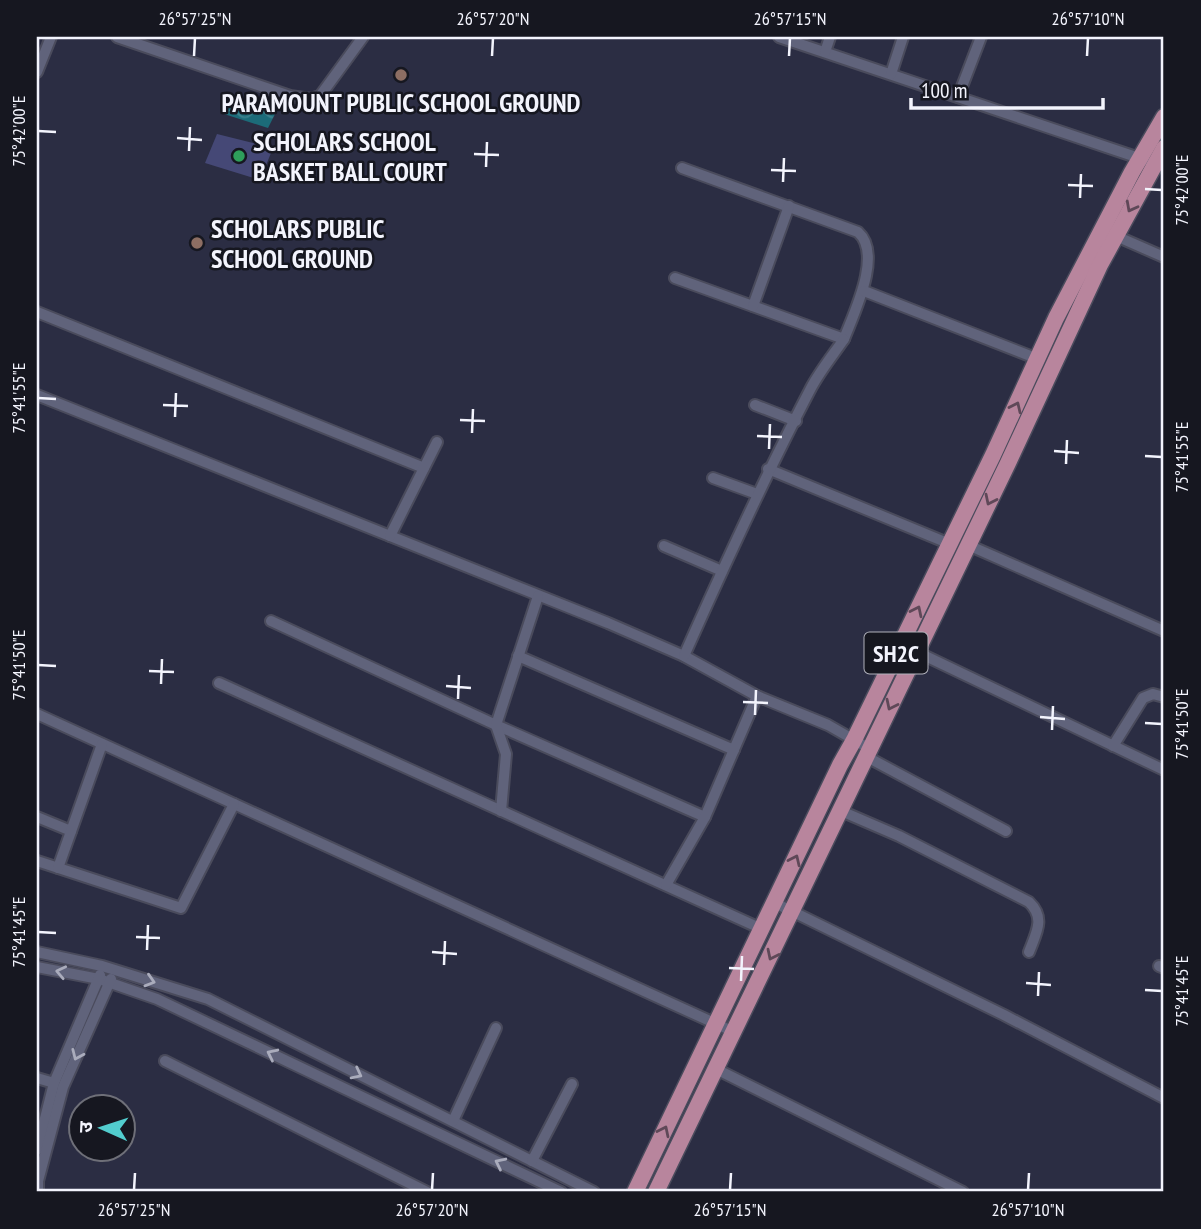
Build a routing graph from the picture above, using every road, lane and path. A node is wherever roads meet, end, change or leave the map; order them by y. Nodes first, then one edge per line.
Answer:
1 (51, 37) edge
2 (117, 37) edge
3 (363, 37) edge
4 (779, 37) edge
5 (830, 37) edge
6 (903, 37) edge
7 (981, 37) edge
8 (825, 52) junction
9 (37, 72) edge
10 (891, 74) junction
11 (958, 97) junction
12 (1164, 117) edge
13 (1164, 148) edge
14 (1147, 161) junction
15 (682, 168) dead end
16 (789, 206) junction
17 (1116, 236) junction
18 (1164, 257) edge
19 (675, 278) dead end
20 (863, 291) junction
21 (753, 306) junction
22 (37, 312) edge
23 (844, 339) junction
24 (1038, 359) junction
25 (37, 396) edge
26 (755, 405) dead end
27 (796, 421) junction
28 (437, 442) dead end
29 (1000, 459) junction
30 (424, 468) junction
31 (768, 469) junction
32 (713, 478) dead end
33 (757, 494) junction
34 (390, 536) junction
35 (950, 544) junction
36 (968, 545) junction
37 (664, 546) dead end
38 (722, 571) junction
39 (538, 596) junction
40 (271, 621) dead end
41 (1164, 631) edge
42 (917, 652) junction
43 (518, 656) junction
44 (684, 656) junction
45 (219, 683) dead end
46 (757, 696) junction
47 (1164, 697) edge
48 (37, 714) edge
49 (496, 725) junction
50 (854, 740) junction
51 (102, 744) junction
52 (1113, 746) junction
53 (734, 750) junction
54 (868, 753) junction
55 (1164, 770) edge
56 (234, 804) junction
57 (841, 810) junction
58 (501, 811) junction
59 (37, 817) edge
60 (705, 817) junction
61 (71, 831) junction
62 (1006, 831) dead end
63 (37, 860) edge
64 (58, 868) junction
65 (666, 885) junction
66 (775, 903) junction
67 (792, 913) junction
68 (762, 929) junction
69 (37, 952) edge
70 (1029, 952) dead end
71 (37, 967) edge
72 (108, 968) junction
73 (104, 981) junction
74 (717, 1023) junction
75 (496, 1028) dead end
76 (734, 1032) junction
77 (165, 1061) dead end
78 (716, 1069) junction
79 (37, 1078) edge
80 (54, 1083) junction
81 (572, 1084) dead end
82 (1164, 1098) edge
83 (453, 1121) junction
84 (37, 1150) edge
85 (532, 1161) junction
86 (38, 1185) edge
87 (427, 1192) edge
88 (561, 1192) edge
89 (594, 1192) edge
90 (635, 1192) edge
91 (656, 1192) edge
92 (963, 1192) edge

1 - 9 street
2 - 3 street
4 - 8 street
5 - 8 street
6 - 10 street
7 - 11 street
8 - 10 street
10 - 11 street
11 - 14 street
12 - 14 main road, SH2C
13 - 14 main road, SH2C
14 -> 17 main road, SH2C
14 - 24 main road, SH2C
15 - 16 street
16 - 20 street
16 - 21 street
17 - 18 street
17 - 29 main road, SH2C
19 - 21 street
20 - 23 street
20 - 24 street
21 - 23 street
22 - 30 street
23 - 27 street
29 -> 24 main road, SH2C
25 - 34 street
26 - 27 street
27 - 31 street
28 - 30 street
29 - 35 main road, SH2C
29 -> 36 main road, SH2C
30 - 34 street
31 - 33 street
31 - 35 street
32 - 33 street
33 - 38 street
34 - 39 street
50 -> 35 main road, SH2C
36 - 41 street
36 - 42 main road, SH2C
37 - 38 street
38 - 44 street
39 - 43 street
39 - 44 street
40 - 49 street
42 - 52 street
42 -> 54 main road, SH2C
43 - 49 street
43 - 53 street
44 - 46 street
45 - 58 street
46 - 50 street
46 - 53 street
47 - 52 street
48 - 51 street
49 - 58 street
49 - 60 street
50 - 54 street
66 -> 50 main road, SH2C
51 - 56 street
51 - 61 street
52 - 55 street
53 - 60 street
54 - 57 main road, SH2C
54 - 62 street
56 - 64 street
56 - 74 street
57 - 67 main road, SH2C
57 - 70 street
58 - 65 street
59 - 61 street
60 - 65 street
61 - 64 street
63 - 64 street
65 - 68 street
66 - 67 street
66 - 68 main road, SH2C
67 -> 76 main road, SH2C
67 - 82 street
68 - 74 main road, SH2C
69 - 72 street
73 -> 71 street
72 - 73 street
72 -> 83 street
73 - 80 street
73 -> 86 street
88 -> 73 street
74 - 76 street
90 -> 74 main road, SH2C
75 - 83 street
76 - 78 main road, SH2C
77 - 87 street
78 - 91 main road, SH2C
78 - 92 street
79 - 80 street
80 - 84 street
81 - 85 street
83 - 85 street
85 - 89 street

